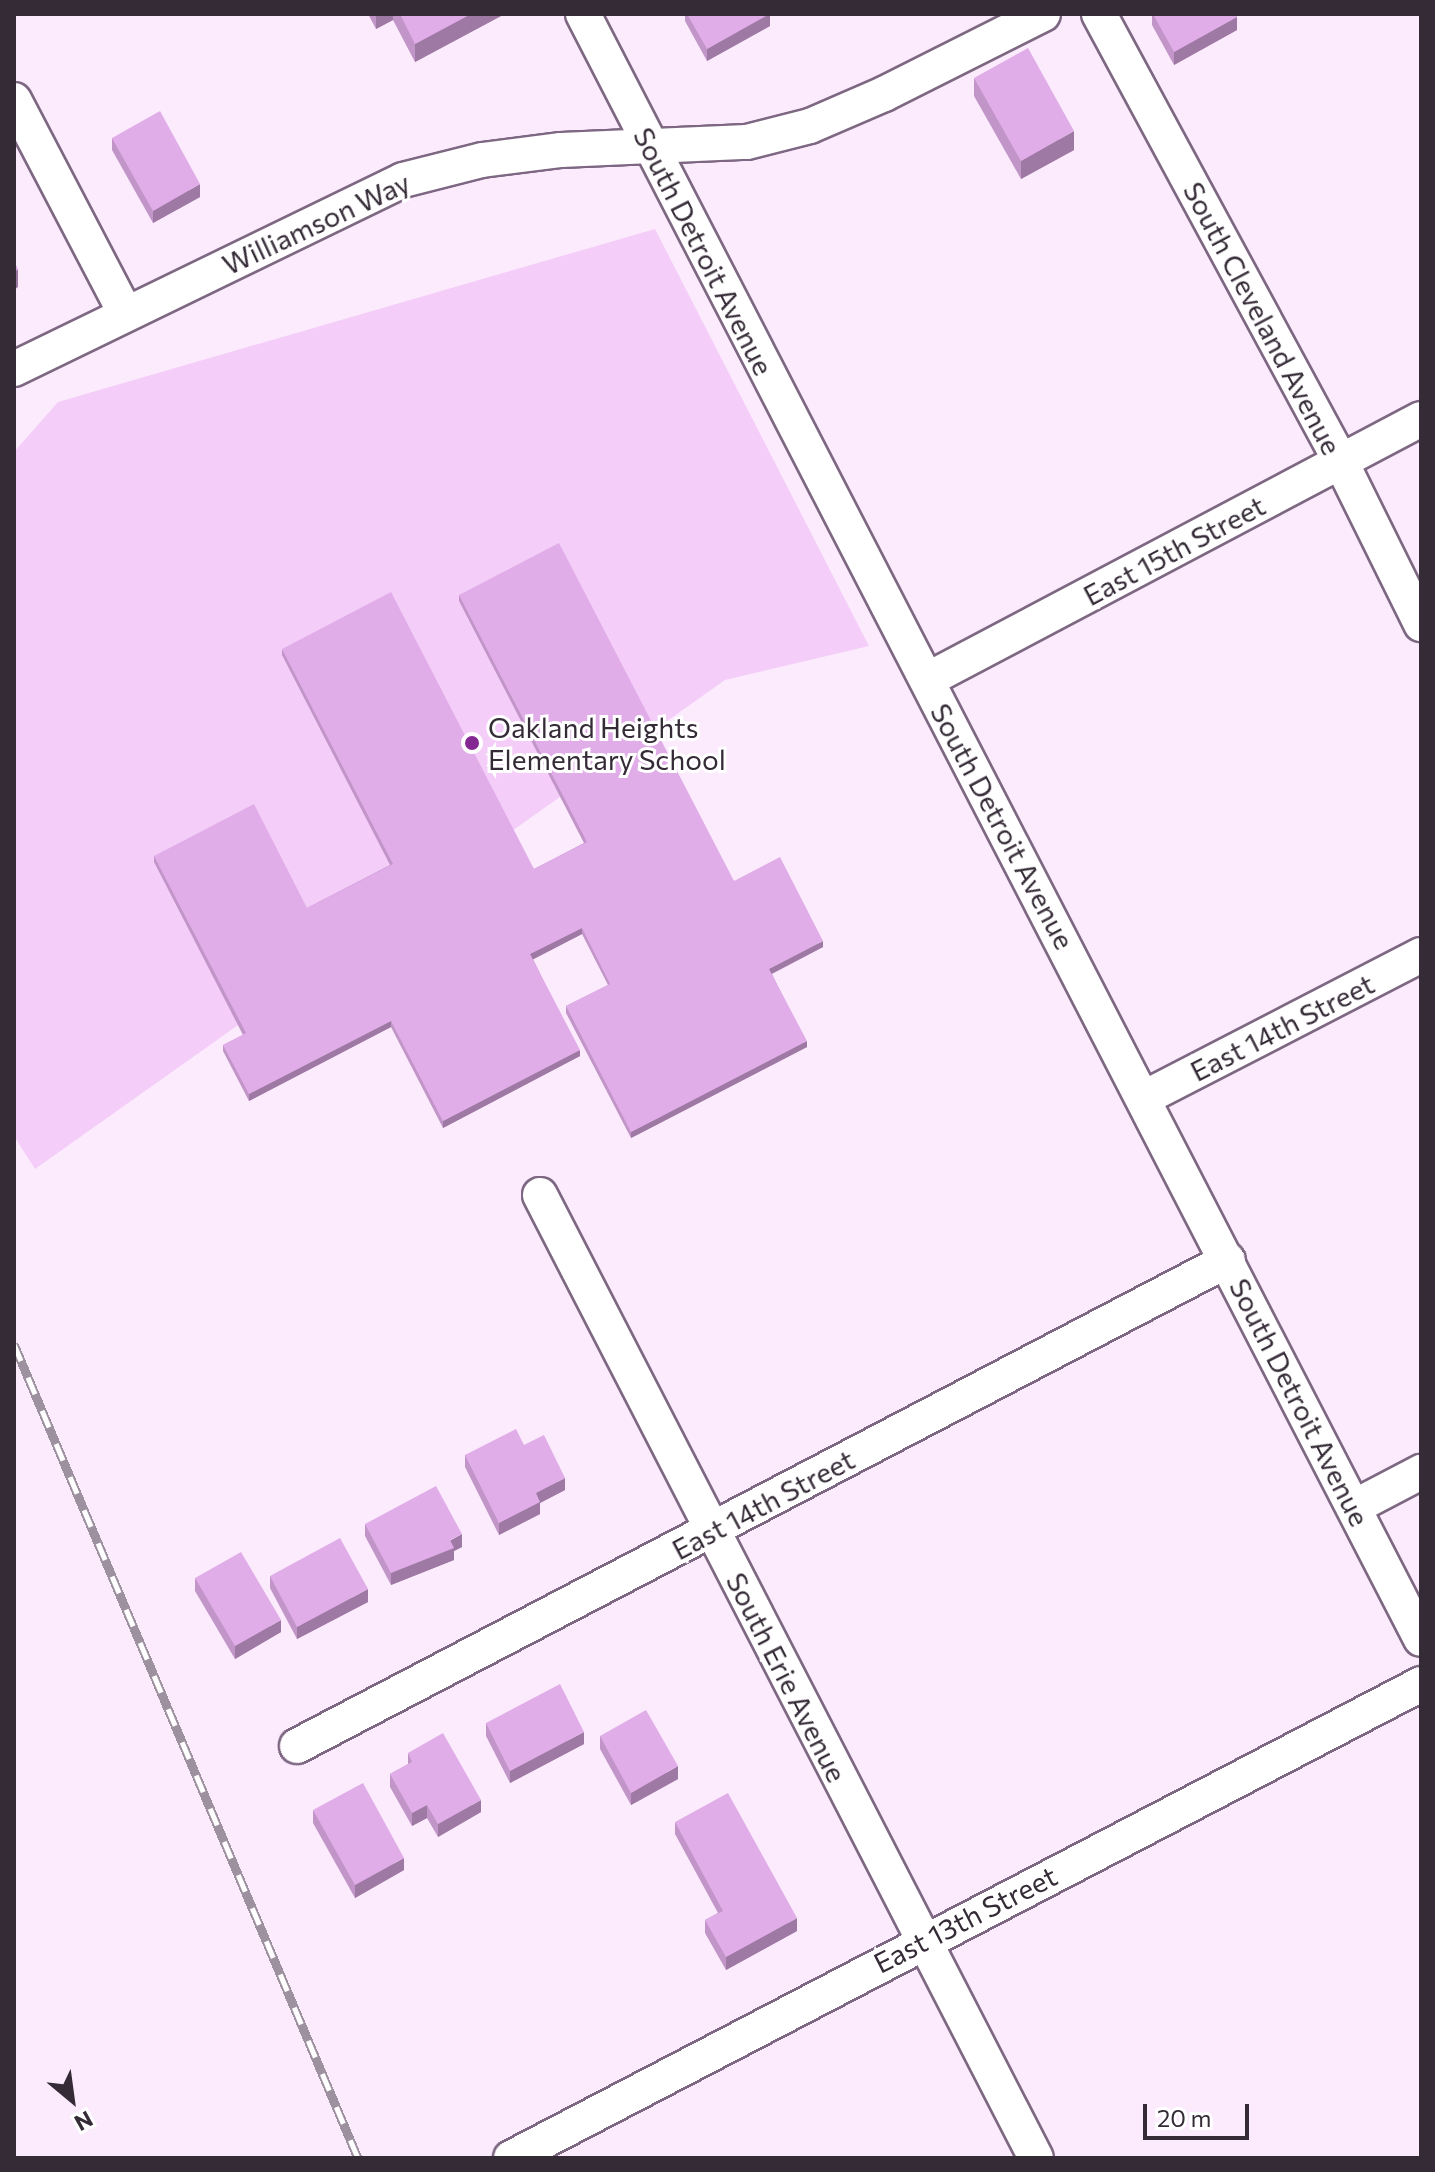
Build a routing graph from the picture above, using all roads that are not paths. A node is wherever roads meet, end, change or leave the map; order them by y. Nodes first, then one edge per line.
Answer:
1 (583, 14) edge
2 (1043, 14) edge
3 (1099, 14) edge
4 (14, 100) edge
5 (650, 148) junction
6 (125, 312) junction
7 (14, 369) edge
8 (1421, 419) edge
9 (1341, 462) junction
10 (1421, 624) edge
11 (927, 680) junction
12 (1421, 955) edge
13 (1144, 1098) junction
14 (540, 1195) dead end
15 (1228, 1260) junction
16 (1421, 1472) edge
17 (1354, 1507) junction
18 (711, 1531) junction
19 (1421, 1639) edge
20 (1421, 1684) edge
21 (297, 1746) dead end
22 (923, 1940) junction
23 (511, 2158) edge
24 (1036, 2158) edge

1 - 5 street, South Detroit Avenue
2 - 5 street, Williamson Way
3 - 9 street, South Cleveland Avenue
4 - 6 street
5 - 6 street, Williamson Way
5 - 11 street, South Detroit Avenue
6 - 7 street, Williamson Way
8 - 9 street, East 15th Street
9 - 10 street, South Cleveland Avenue
9 - 11 street, East 15th Street
11 - 13 street, South Detroit Avenue
12 - 13 street, East 14th Street
13 - 15 street, South Detroit Avenue
14 - 18 street, South Erie Avenue
15 - 17 street, South Detroit Avenue
15 - 18 street, East 14th Street
16 - 17 street
17 - 19 street, South Detroit Avenue
18 - 21 street, East 14th Street
18 - 22 street, South Erie Avenue
20 - 22 street, East 13th Street
22 - 23 street, East 13th Street
22 - 24 street, South Erie Avenue

